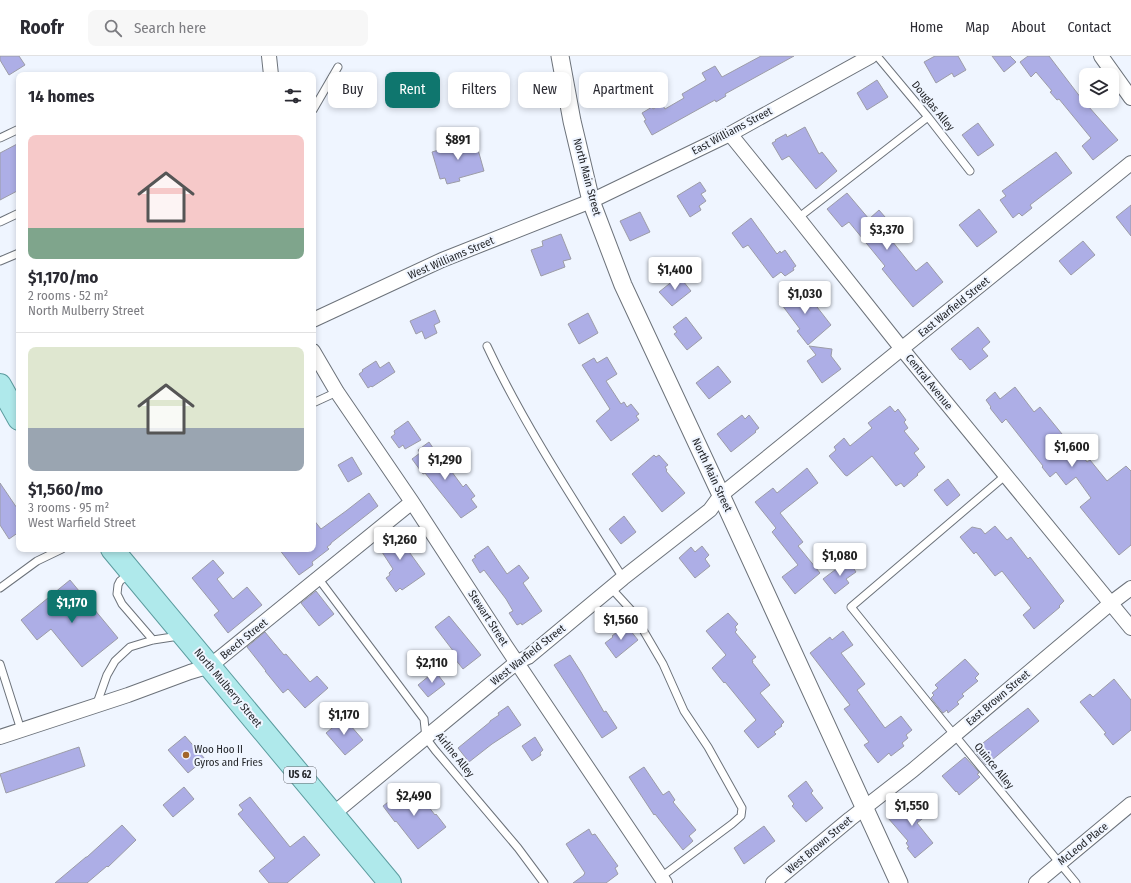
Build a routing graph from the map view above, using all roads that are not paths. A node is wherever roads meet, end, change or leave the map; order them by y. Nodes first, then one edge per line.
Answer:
1 (270, 56) edge
2 (560, 56) edge
3 (871, 56) edge
4 (877, 56) edge
5 (1101, 56) edge
6 (338, 67) dead end
7 (271, 72) edge
8 (1131, 98) edge
9 (316, 105) edge
10 (928, 116) junction
11 (16, 130) edge
12 (730, 134) junction
13 (0, 138) edge
14 (1131, 163) edge
15 (970, 171) dead end
16 (591, 201) junction
17 (16, 214) edge
18 (798, 218) junction
19 (0, 222) edge
20 (16, 253) edge
21 (0, 261) edge
22 (316, 319) edge
23 (487, 346) dead end
24 (902, 349) junction
25 (316, 356) edge
26 (0, 386) edge
27 (337, 392) junction
28 (316, 402) edge
29 (16, 414) edge
30 (1006, 475) junction
31 (722, 495) junction
32 (412, 502) junction
33 (56, 552) edge
34 (115, 552) edge
35 (131, 571) junction
36 (318, 578) junction
37 (623, 578) junction
38 (0, 588) edge
39 (611, 588) junction
40 (1131, 588) edge
41 (1111, 603) junction
42 (1131, 628) edge
43 (184, 635) junction
44 (153, 640) junction
45 (517, 662) junction
46 (0, 664) edge
47 (210, 666) junction
48 (96, 706) junction
49 (21, 730) junction
50 (954, 735) junction
51 (0, 737) edge
52 (426, 738) junction
53 (1131, 804) edge
54 (865, 807) junction
55 (333, 814) junction
56 (1059, 863) junction
57 (663, 880) edge
58 (390, 883) edge
59 (544, 883) edge
60 (773, 883) edge
61 (899, 883) edge
62 (1036, 883) edge
63 (1076, 883) edge

1 - 7 street
2 - 16 street, North Main Street
3 - 12 street, East Williams Street
4 - 10 lane, Douglas Alley
5 - 8 street
6 - 9 lane
10 - 15 lane, Douglas Alley
10 - 18 lane
11 - 13 lane
12 - 16 street, East Williams Street
12 - 18 street, Central Avenue
14 - 24 street, East Warfield Street
16 - 22 street, West Williams Street
16 - 31 street, North Main Street
17 - 19 lane
18 - 24 street, Central Avenue
20 - 21 lane
23 - 37 lane
24 - 30 street, Central Avenue
24 - 31 street, East Warfield Street
25 - 27 street, Stewart Street
26 - 29 main road
27 - 28 lane
27 - 32 street, Stewart Street
30 - 41 street, Central Avenue
30 - 50 lane, Quince Alley
31 - 37 street, West Warfield Street
31 - 54 street, North Main Street
32 - 36 street, Beech Street
32 - 45 street, Stewart Street
33 - 38 lane
34 - 35 main road, North Mulberry Street / US 62
35 - 43 main road, North Mulberry Street / US 62
35 - 44 lane
36 - 47 street, Beech Street
36 - 52 lane, Airline Alley
37 - 39 street, West Warfield Street
39 - 45 street, West Warfield Street
39 - 57 lane
40 - 41 street, East Brown Street
41 - 42 street, Central Avenue
41 - 50 street, East Brown Street
43 - 44 lane
43 - 47 main road, North Mulberry Street / US 62
44 - 48 lane
45 - 52 street, West Warfield Street
45 - 57 street, Stewart Street
46 - 49 lane
47 - 48 street, Beech Street
47 - 55 main road, North Mulberry Street / US 62
48 - 49 street, Beech Street
49 - 51 street, Beech Street
50 - 54 street, East Brown Street
50 - 56 lane, Quince Alley
52 - 55 street, West Warfield Street
52 - 59 lane, Airline Alley
53 - 56 street, McLeod Place
54 - 60 street, West Brown Street
54 - 61 street, North Main Street
55 - 58 main road, North Mulberry Street / US 62
56 - 62 street, McLeod Place
56 - 63 lane, Quince Alley

